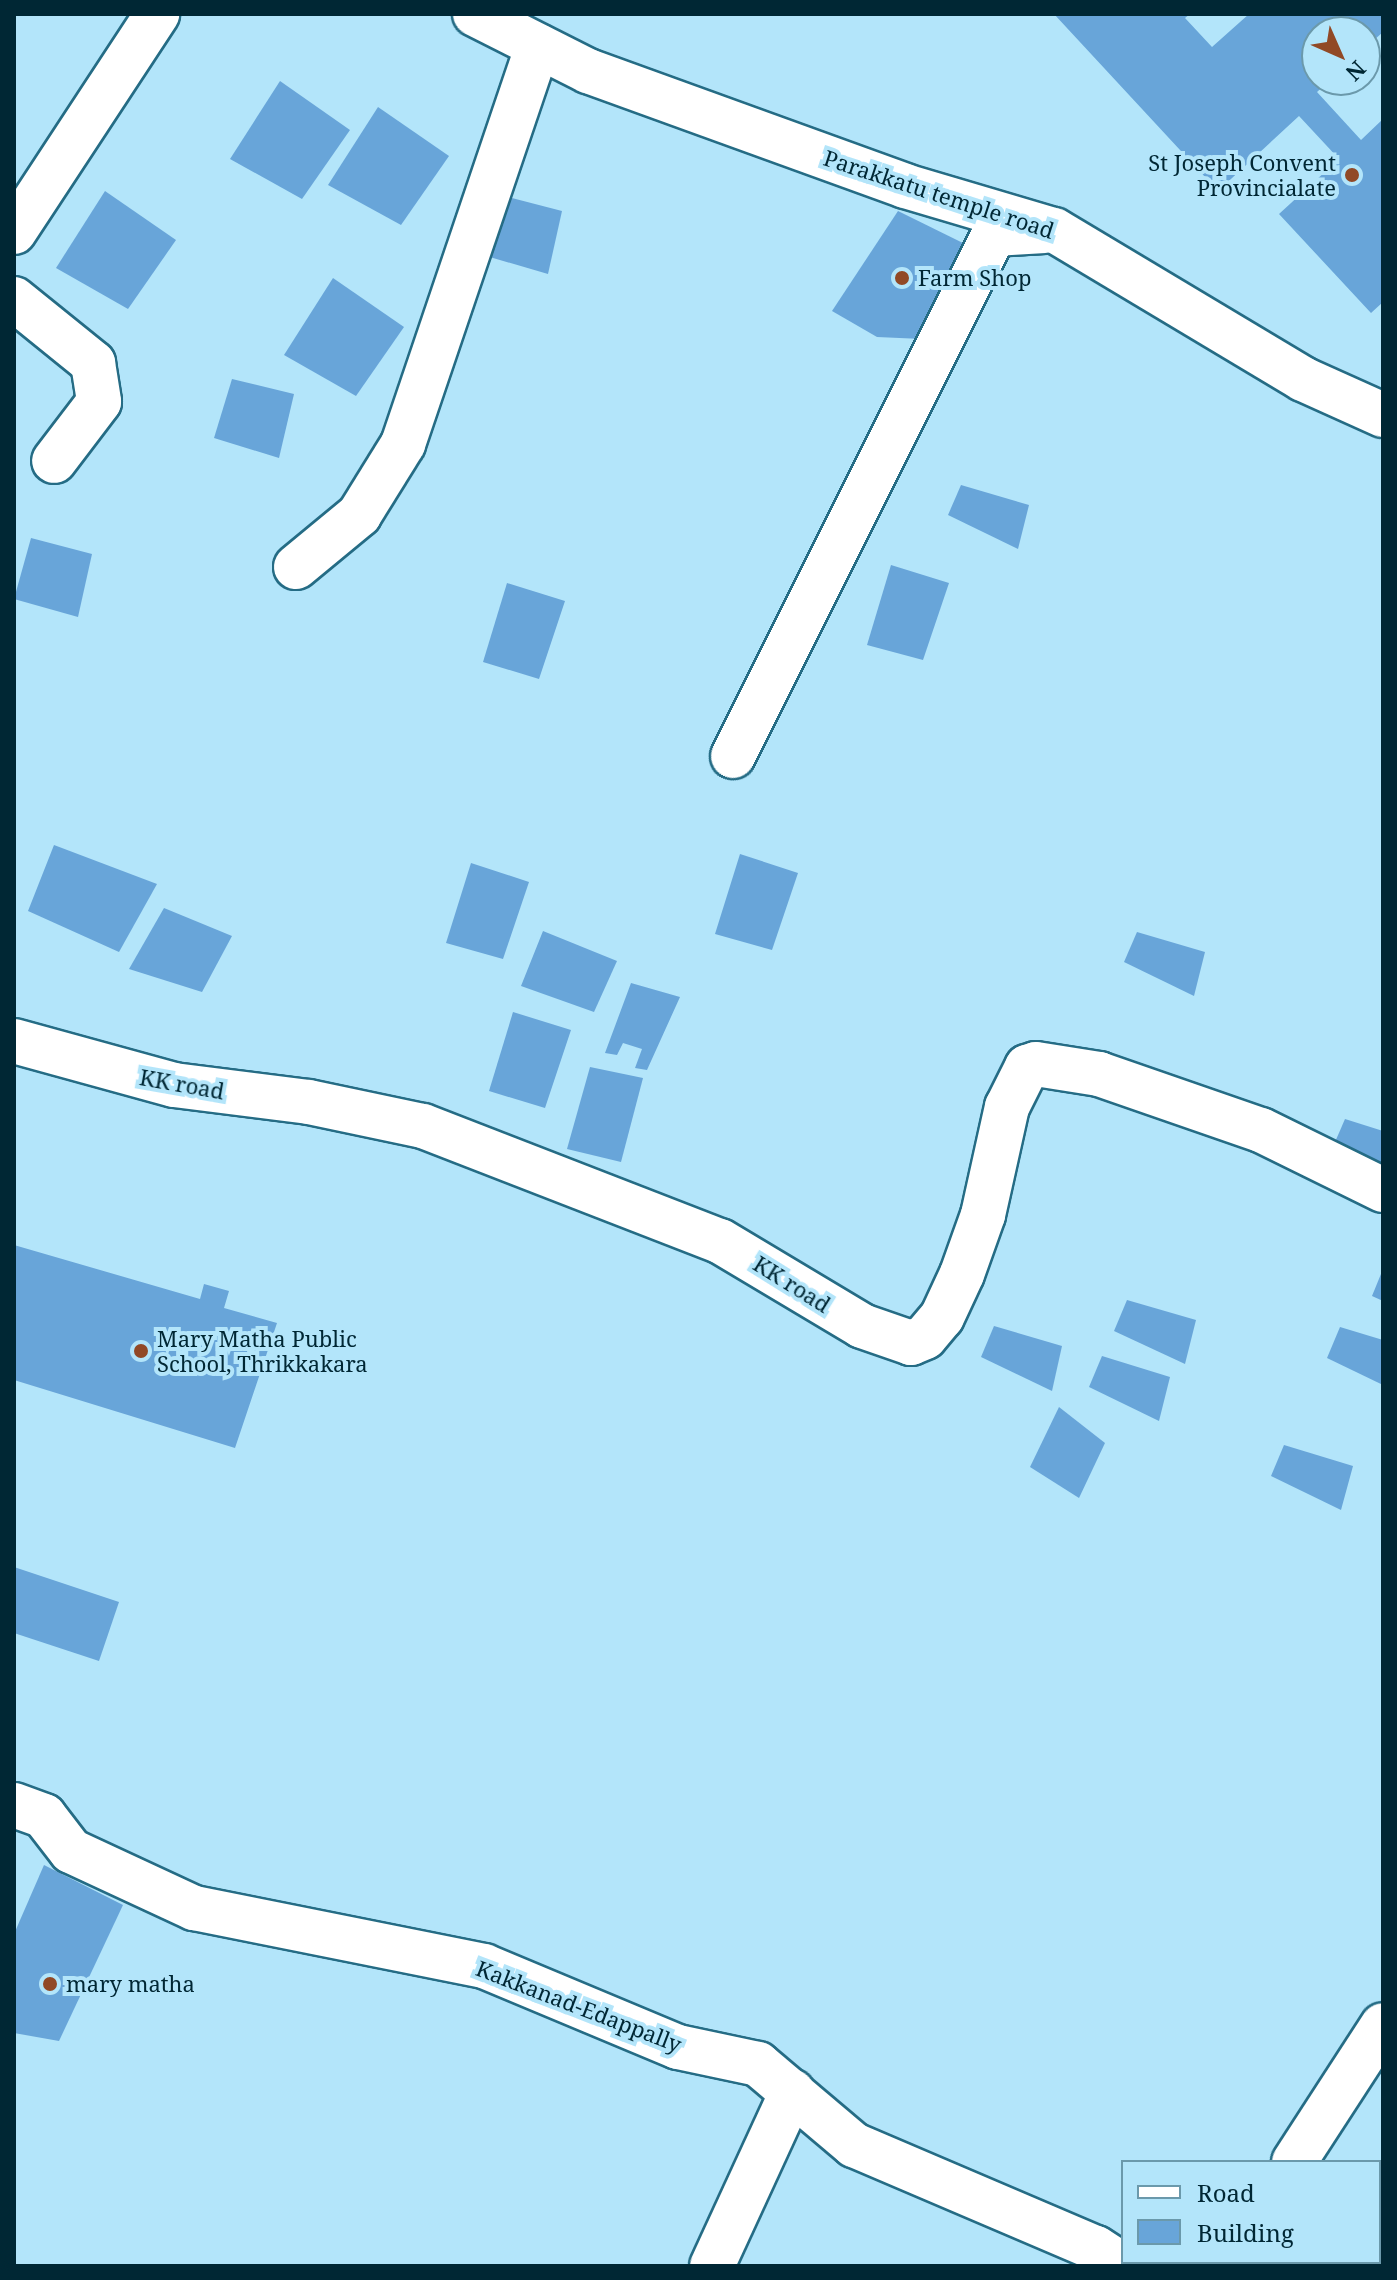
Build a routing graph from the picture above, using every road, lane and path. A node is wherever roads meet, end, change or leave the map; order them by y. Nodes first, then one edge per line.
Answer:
1 (157, 14) edge
2 (475, 14) edge
3 (538, 46) junction
4 (1054, 230) junction
5 (14, 232) edge
6 (14, 299) edge
7 (1383, 415) edge
8 (54, 461) dead end
9 (296, 567) dead end
10 (733, 756) dead end
11 (14, 1041) edge
12 (1383, 1190) edge
13 (14, 1805) edge
14 (1383, 2025) edge
15 (792, 2092) junction
16 (1295, 2160) edge
17 (712, 2266) edge
18 (1124, 2266) edge

1 - 5 street
2 - 3 street, Parakkatu temple road
3 - 4 street, Parakkatu temple road
3 - 9 street
4 - 7 street, Parakkatu temple road
4 - 10 street
6 - 8 street
11 - 12 street, KK road
13 - 15 street, Kakkanad-Edappally
14 - 16 street
15 - 17 street
15 - 18 street, Kakkanad-Edappally

